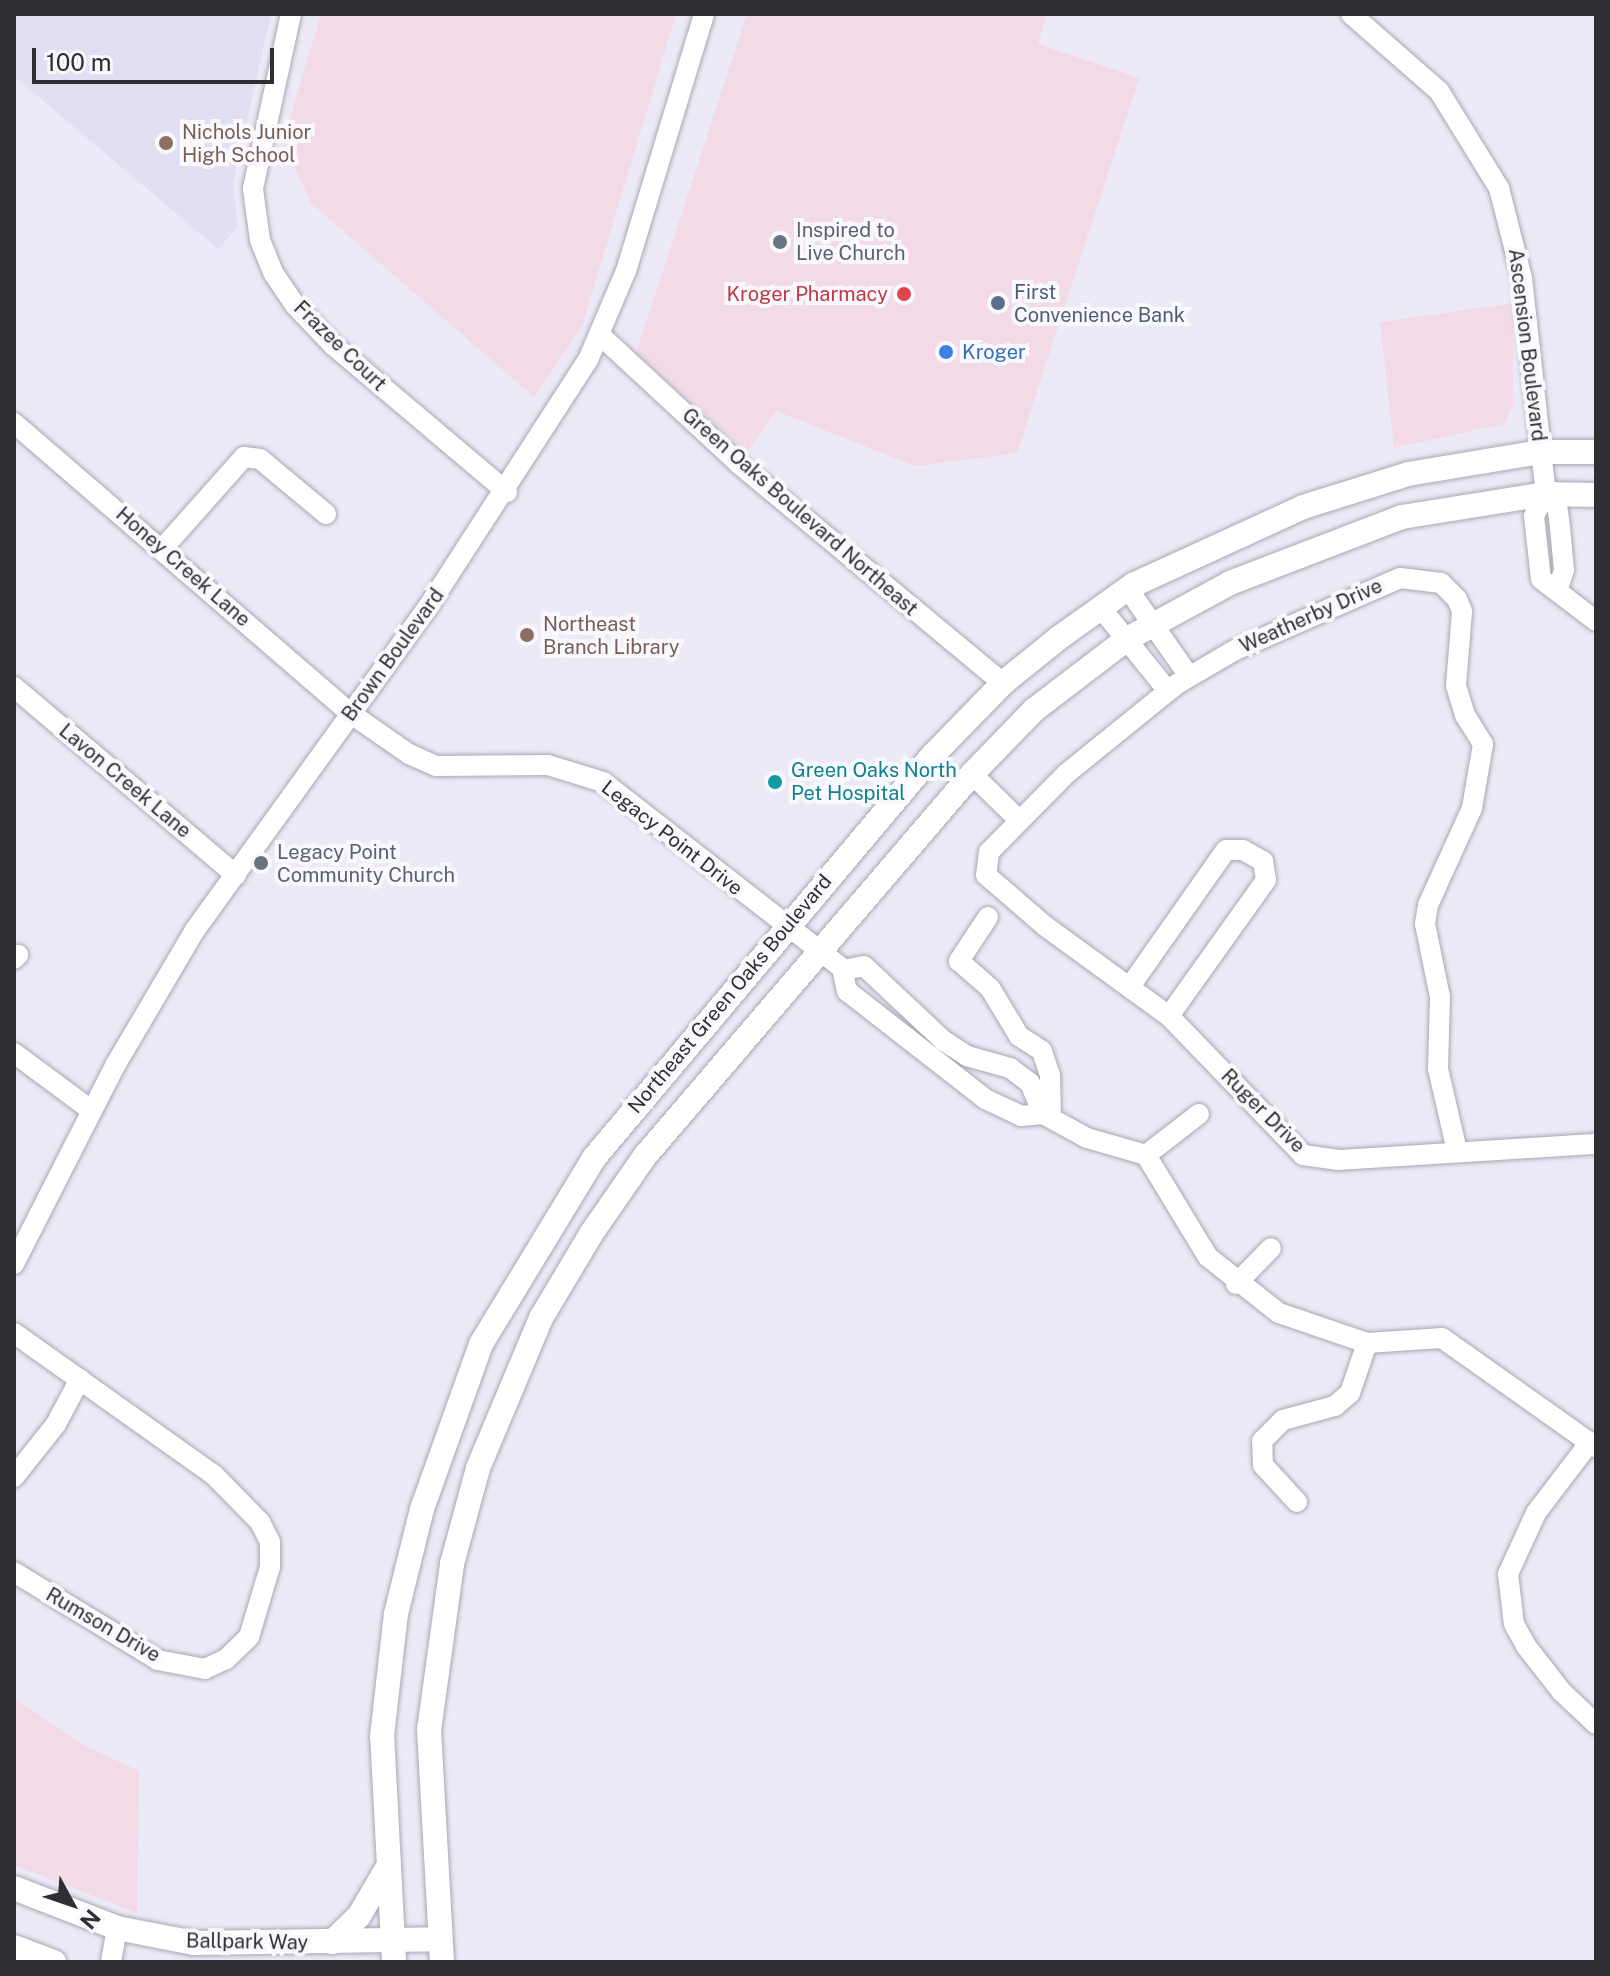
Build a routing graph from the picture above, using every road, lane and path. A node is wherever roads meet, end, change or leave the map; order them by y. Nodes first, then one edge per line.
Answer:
1 (291, 14) edge
2 (704, 14) edge
3 (1351, 14) edge
4 (601, 336) junction
5 (14, 423) edge
6 (1541, 452) junction
7 (1596, 452) edge
8 (507, 492) junction
9 (1546, 494) junction
10 (1596, 495) edge
11 (326, 514) dead end
12 (163, 548) junction
13 (1558, 588) junction
14 (1128, 589) junction
15 (1101, 608) junction
16 (1595, 620) edge
17 (1153, 625) junction
18 (1127, 639) junction
19 (1189, 676) junction
20 (1003, 683) junction
21 (14, 687) edge
22 (1168, 691) junction
23 (350, 713) junction
24 (972, 774) junction
25 (1020, 821) junction
26 (236, 875) junction
27 (994, 884) joint
28 (988, 917) dead end
29 (788, 926) junction
30 (818, 950) junction
31 (844, 970) junction
32 (1131, 985) junction
33 (1169, 1016) junction
34 (14, 1053) edge
35 (92, 1111) junction
36 (1199, 1114) dead end
37 (1047, 1116) junction
38 (1596, 1144) edge
39 (1457, 1151) junction
40 (1146, 1155) junction
41 (1271, 1248) dead end
42 (14, 1264) edge
43 (1236, 1284) junction
44 (14, 1333) edge
45 (1367, 1343) junction
46 (80, 1379) junction
47 (1593, 1445) edge
48 (14, 1477) edge
49 (1297, 1502) dead end
50 (14, 1572) edge
51 (1596, 1724) edge
52 (390, 1863) junction
53 (14, 1888) edge
54 (117, 1928) junction
55 (332, 1942) junction
56 (14, 1947) edge
57 (441, 1950) edge
58 (392, 1951) edge
59 (54, 1962) edge
60 (111, 1962) edge

1 - 8 street, Frazee Court
2 - 4 street, Brown Boulevard
3 - 6 street, Ascension Boulevard
4 - 8 street, Brown Boulevard
4 - 20 street, Green Oaks Boulevard Northeast
5 - 12 street, Honey Creek Lane
6 - 7 main road, Northeast Green Oaks Boulevard
6 - 9 street, Ascension Boulevard
6 - 14 main road, Northeast Green Oaks Boulevard
8 - 23 street, Brown Boulevard
9 - 10 main road, Northeast Green Oaks Boulevard
9 - 13 street
9 - 13 street
9 - 17 main road, Northeast Green Oaks Boulevard
11 - 12 street
12 - 23 street, Honey Creek Lane
13 - 16 street
14 - 15 main road, Northeast Green Oaks Boulevard
14 - 17 street
15 - 18 street
15 - 20 main road, Northeast Green Oaks Boulevard
17 - 18 main road, Northeast Green Oaks Boulevard
17 - 19 street
18 - 22 street
18 - 24 main road, Northeast Green Oaks Boulevard
19 - 22 street, Weatherby Drive
19 - 39 street, Weatherby Drive
20 - 29 main road, Northeast Green Oaks Boulevard
21 - 26 street, Lavon Creek Lane
22 - 25 street, Weatherby Drive
23 - 26 street, Brown Boulevard
23 - 29 street, Legacy Point Drive
24 - 25 street
24 - 30 main road, Northeast Green Oaks Boulevard
25 - 27 street, Weatherby Drive
26 - 35 street, Brown Boulevard
27 - 32 street, Ruger Drive
28 - 37 street
29 - 30 street, Legacy Point Drive
29 - 52 main road, Northeast Green Oaks Boulevard
30 - 31 street, Legacy Point Drive
30 - 57 main road, Northeast Green Oaks Boulevard
31 - 37 street, Legacy Point Drive
31 - 37 street, Legacy Point Drive
32 - 33 street, Ruger Drive
32 - 33 street
33 - 39 street, Ruger Drive
34 - 35 street
35 - 42 street, Brown Boulevard
36 - 40 street
37 - 40 street, Legacy Point Drive
38 - 39 street, Ruger Drive
40 - 43 street
41 - 43 street
43 - 45 street
44 - 46 street
45 - 47 street
45 - 49 street
46 - 48 street
46 - 50 street, Rumson Drive
47 - 51 street
52 - 55 main road
52 - 58 main road, Northeast Green Oaks Boulevard
53 - 54 main road, Ballpark Way
54 - 55 main road, Ballpark Way
54 - 60 street
55 - 58 main road, Ballpark Way
56 - 59 main road
57 - 58 main road, Ballpark Way

